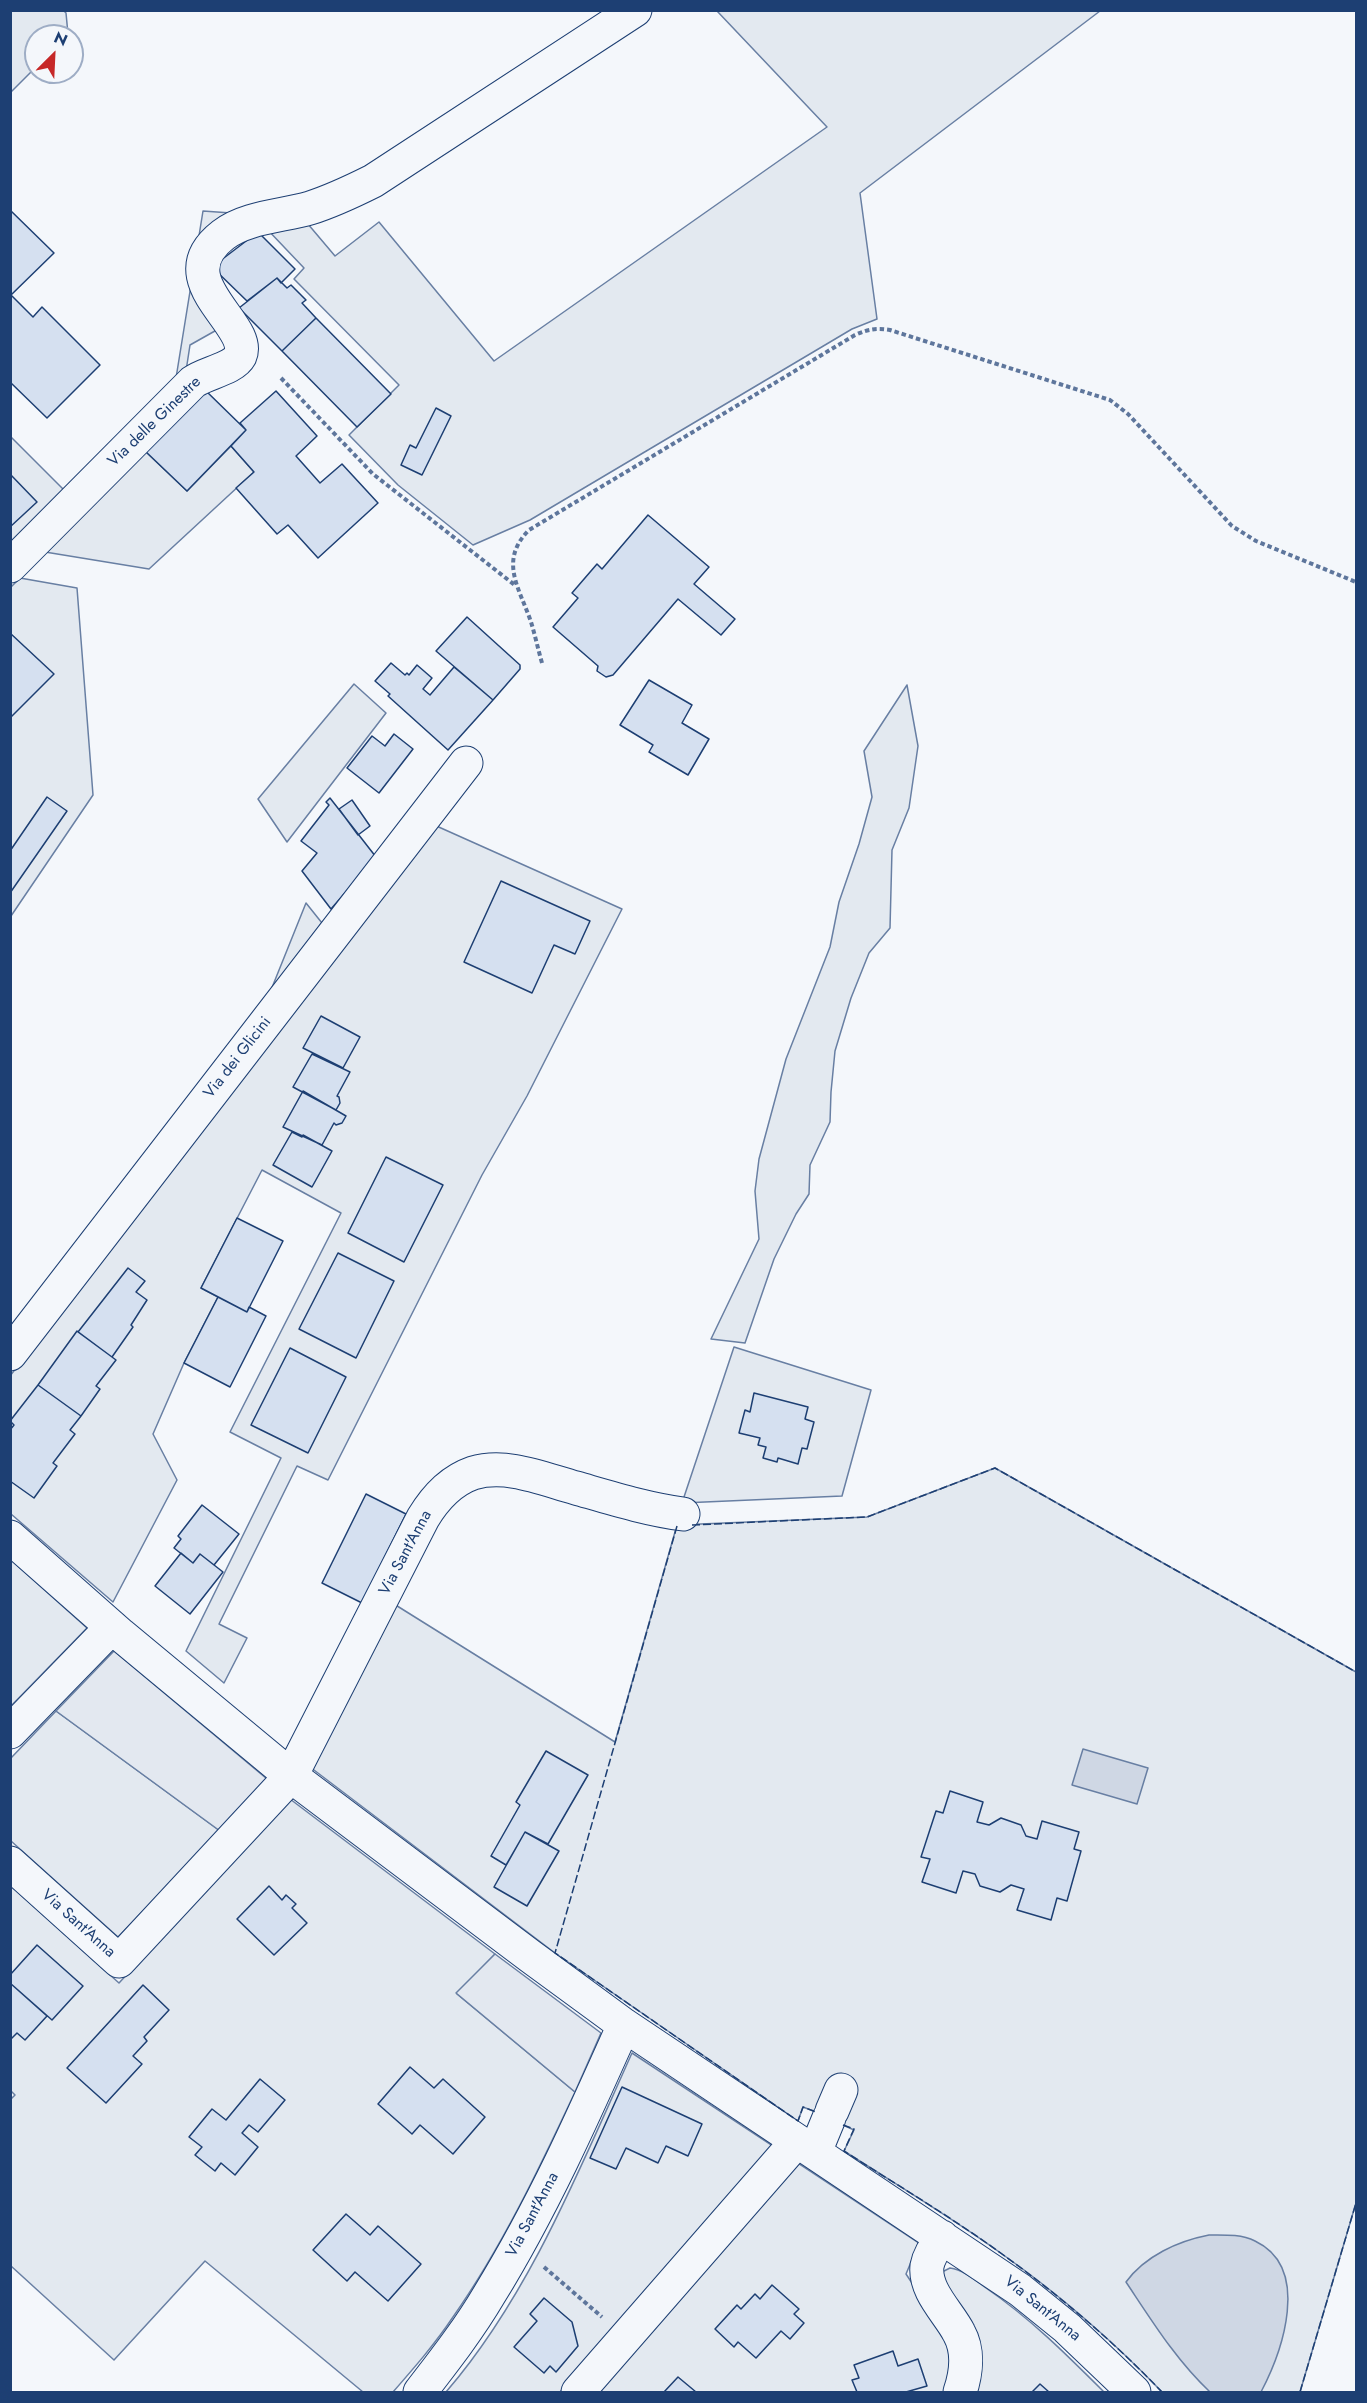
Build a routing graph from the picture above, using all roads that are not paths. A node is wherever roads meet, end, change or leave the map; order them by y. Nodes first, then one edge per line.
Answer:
1 (635, 10) edge
2 (10, 566) edge
3 (466, 762) dead end
4 (10, 1354) edge
5 (683, 1514) dead end
6 (10, 1537) edge
7 (112, 1627) junction
8 (10, 1732) edge
9 (291, 1776) junction
10 (10, 1863) edge
11 (624, 2025) junction
12 (834, 2107) dead end
13 (806, 2146) junction
14 (942, 2237) junction
15 (420, 2392) edge
16 (578, 2392) edge
17 (960, 2392) edge
18 (1134, 2392) edge

1 - 2 street, Via delle Ginestre
3 - 4 street, Via dei Glicini
5 - 9 street, Via Sant'Anna
6 - 7 street, Via Sant'Anna
7 - 8 street
7 - 9 street, Via Sant'Anna
9 - 10 street, Via Sant'Anna
9 - 11 street, Via Sant'Anna
11 - 13 street, Via Sant'Anna
11 - 15 street, Via Sant'Anna
12 - 13 street
13 - 14 street, Via Sant'Anna
13 - 16 street
14 - 17 street
14 - 18 street, Via Sant'Anna

